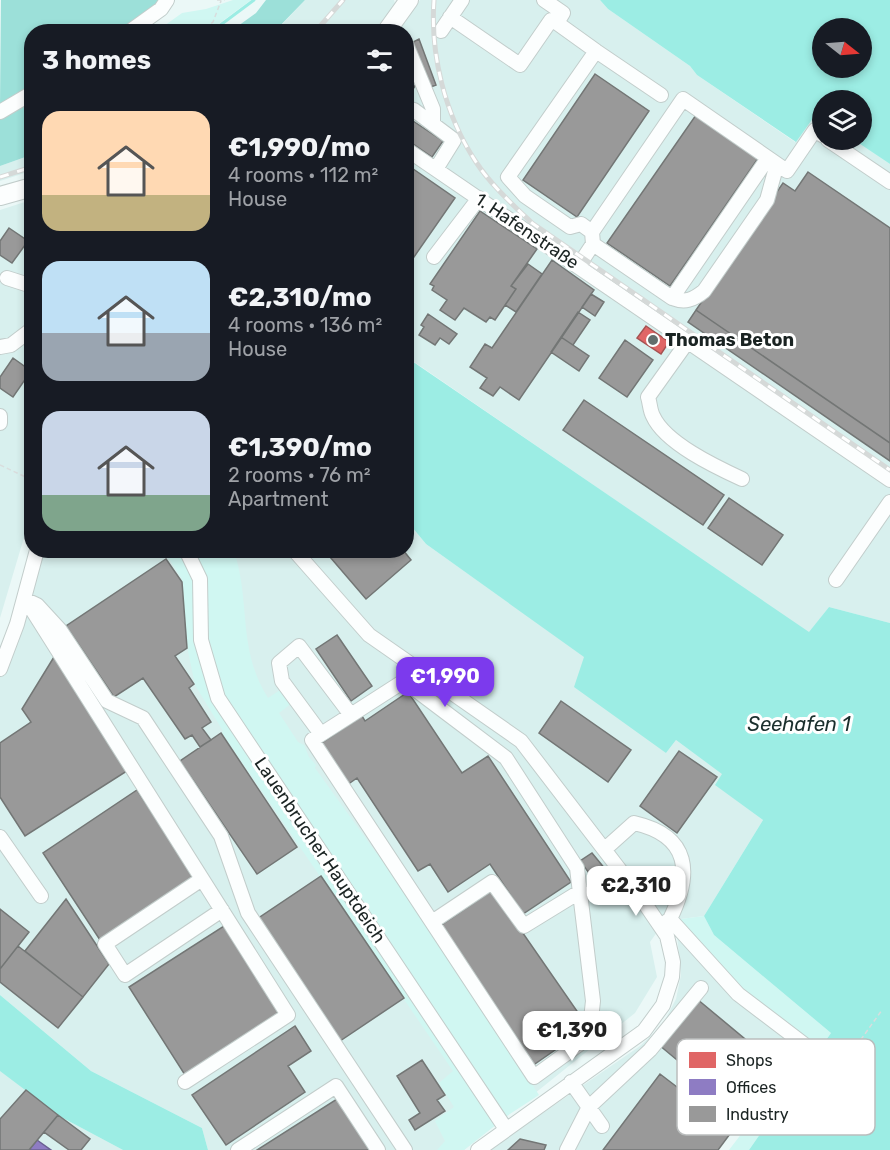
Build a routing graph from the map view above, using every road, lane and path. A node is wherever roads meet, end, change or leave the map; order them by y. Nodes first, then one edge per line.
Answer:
1 (167, 0) edge
2 (217, 0) edge
3 (223, 0) edge
4 (409, 0) edge
5 (462, 0) edge
6 (544, 0) edge
7 (450, 17) junction
8 (556, 23) junction
9 (140, 24) edge
10 (210, 24) edge
11 (394, 24) edge
12 (441, 31) dead end
13 (596, 51) junction
14 (414, 63) edge
15 (661, 95) dead end
16 (24, 98) edge
17 (414, 110) edge
18 (0, 112) edge
19 (433, 123) junction
20 (812, 134) edge
21 (843, 150) edge
22 (414, 154) edge
23 (773, 161) junction
24 (436, 169) junction
25 (890, 182) edge
26 (24, 189) edge
27 (0, 195) edge
28 (479, 198) junction
29 (593, 238) junction
30 (434, 257) dead end
31 (579, 266) junction
32 (7, 278) dead end
33 (24, 283) edge
34 (672, 298) junction
35 (24, 335) edge
36 (688, 341) junction
37 (0, 347) edge
38 (0, 416) edge
39 (0, 423) edge
40 (0, 465) edge
41 (24, 476) edge
42 (742, 479) dead end
43 (890, 480) edge
44 (890, 502) edge
45 (36, 558) edge
46 (190, 558) edge
47 (301, 558) edge
48 (836, 580) dead end
49 (24, 599) junction
50 (0, 669) edge
51 (351, 715) junction
52 (494, 721) junction
53 (321, 734) junction
54 (494, 749) junction
55 (0, 837) edge
56 (605, 849) junction
57 (202, 879) junction
58 (581, 891) junction
59 (41, 896) dead end
60 (222, 910) junction
61 (432, 922) junction
62 (665, 922) junction
63 (701, 988) dead end
64 (882, 1010) dead end
65 (797, 1039) edge
66 (861, 1039) edge
67 (185, 1082) dead end
68 (571, 1082) junction
69 (589, 1107) junction
70 (602, 1126) dead end
71 (506, 1129) junction
72 (238, 1150) edge
73 (378, 1150) edge
74 (405, 1150) edge
75 (478, 1150) edge
76 (567, 1150) edge

1 - 9 street
2 - 3 path
3 - 10 path
4 - 11 main road
5 - 7 street
6 - 8 street
7 - 8 street
7 - 12 street
8 - 13 street
13 - 15 street
13 - 29 street
14 - 19 street
16 - 18 street
17 - 19 street
19 - 24 street
20 - 23 street
21 - 25 street
22 - 24 street, 1. Hafenstraße
23 - 29 street
23 - 34 street
23 - 34 street
24 - 28 street, 1. Hafenstraße
26 - 27 main road
28 - 30 street
28 - 31 street, 1. Hafenstraße
29 - 31 street
29 - 34 street
31 - 36 street, 1. Hafenstraße
32 - 33 street
35 - 37 street
36 - 42 street
36 - 43 street, 1. Hafenstraße
38 - 39 street
40 - 41 path
44 - 48 street
45 - 49 street
46 - 71 street, Lauenbrucher Hauptdeich
47 - 52 street
49 - 50 street
49 - 57 street
49 - 74 street
51 - 53 street
51 - 53 street
51 - 54 street
52 - 54 street
52 - 56 street
53 - 61 street
54 - 58 street
55 - 59 street
56 - 62 street
56 - 62 street
57 - 60 street
57 - 60 street
58 - 61 street
58 - 61 street
60 - 67 street
62 - 65 street
62 - 68 street
63 - 69 street
64 - 66 path
68 - 69 street
68 - 71 street
69 - 70 street
69 - 76 street
71 - 75 street
72 - 73 street

